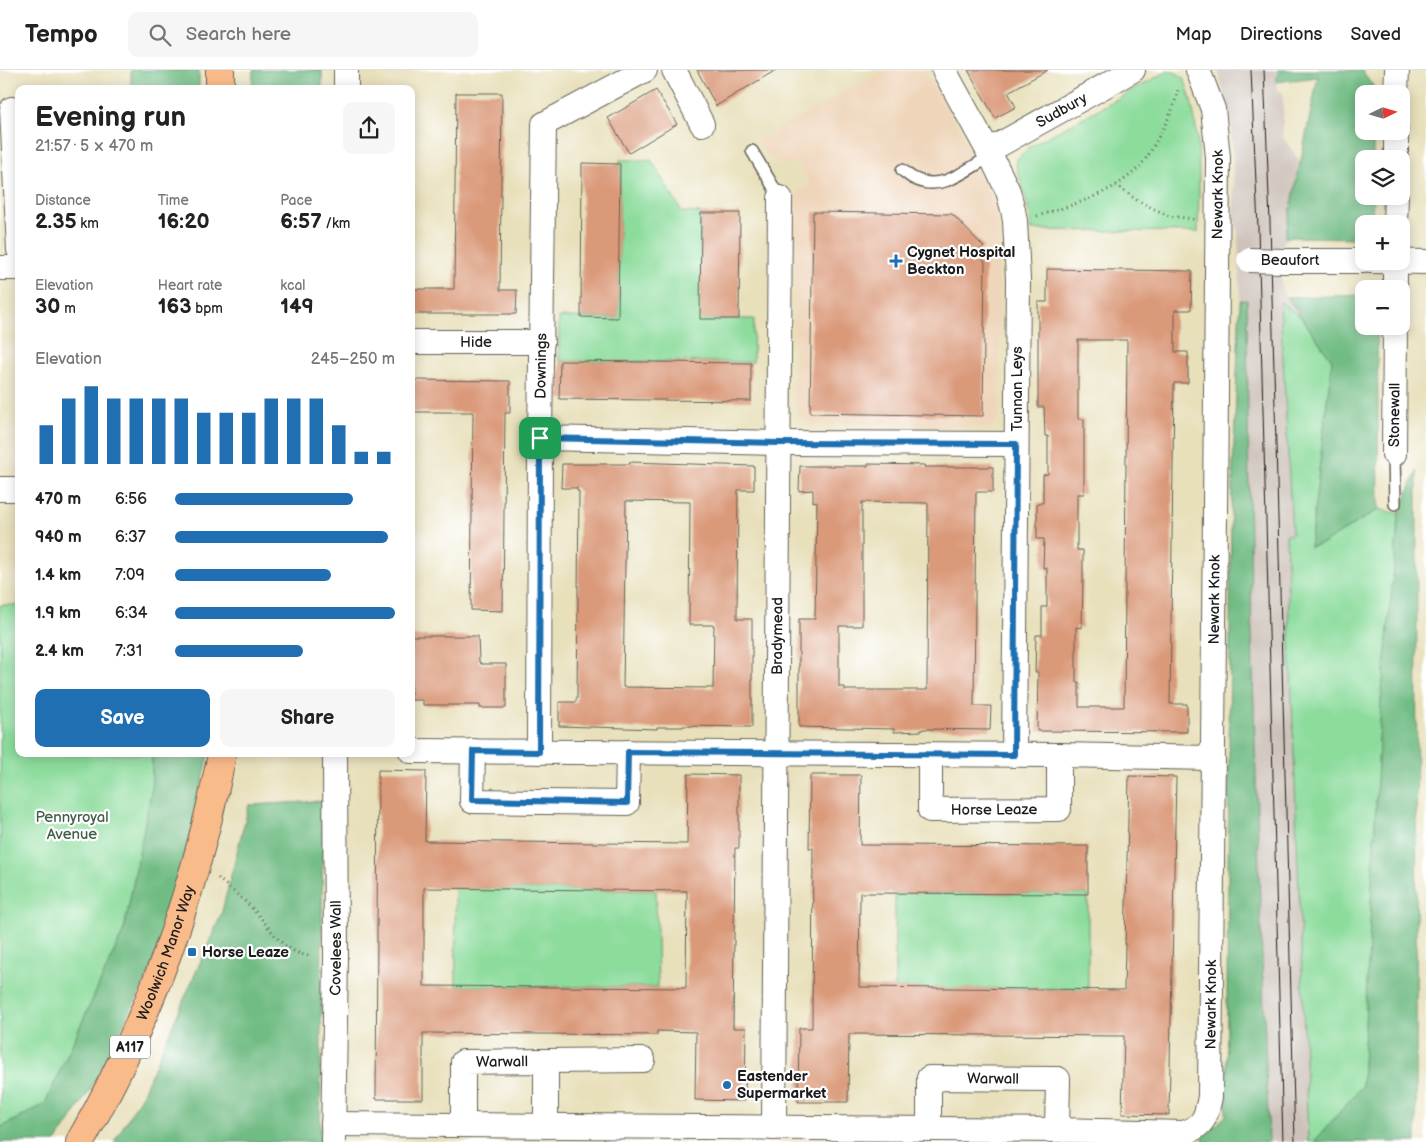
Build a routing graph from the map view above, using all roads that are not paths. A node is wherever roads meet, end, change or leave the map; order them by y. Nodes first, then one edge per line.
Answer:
1 (220, 70) edge
2 (346, 70) edge
3 (645, 70) edge
4 (674, 70) edge
5 (944, 70) edge
6 (1133, 70) edge
7 (1198, 70) edge
8 (1396, 70) edge
9 (220, 85) edge
10 (346, 85) edge
11 (1396, 85) edge
12 (12, 109) dead end
13 (702, 124) dead end
14 (752, 151) dead end
15 (990, 153) junction
16 (15, 162) edge
17 (902, 170) dead end
18 (780, 198) joint
19 (1216, 258) junction
20 (1355, 261) edge
21 (1410, 262) edge
22 (1426, 262) edge
23 (0, 268) edge
24 (15, 268) edge
25 (1395, 335) edge
26 (415, 342) edge
27 (542, 342) junction
28 (540, 438) junction
29 (779, 443) junction
30 (1016, 444) junction
31 (1394, 454) joint
32 (15, 489) edge
33 (0, 490) edge
34 (1395, 504) dead end
35 (415, 751) edge
36 (473, 751) junction
37 (539, 752) junction
38 (628, 752) junction
39 (777, 754) junction
40 (930, 754) junction
41 (1014, 755) junction
42 (1059, 755) junction
43 (221, 757) edge
44 (335, 757) edge
45 (1212, 758) junction
46 (643, 1060) dead end
47 (546, 1061) junction
48 (463, 1125) junction
49 (546, 1126) junction
50 (929, 1129) junction
51 (1057, 1130) junction
52 (772, 1131) junction
53 (333, 1133) edge
54 (620, 1134) edge
55 (80, 1142) edge

1 - 9 main road
2 - 10 street
3 - 27 street, Downings
4 - 13 street
5 - 15 street, Tunnan Leys
6 - 15 street, Sudbury
7 - 19 street, Newark Knok
8 - 11 street
12 - 16 street
14 - 18 lane, Bradymead
15 - 17 lane
15 - 30 street, Tunnan Leys
18 - 29 street, Bradymead
19 - 20 street, Beaufort, bridge
19 - 45 street, Newark Knok
21 - 22 street
23 - 24 street
25 - 31 street, Stonewall
26 - 27 street, Hide
27 - 28 street, Downings
28 - 29 street
28 - 37 street, Downings
29 - 30 street
29 - 39 street, Bradymead
30 - 41 street, Tunnan Leys
31 - 34 lane, Stonewall
32 - 33 street
35 - 36 street
36 - 37 street
36 - 38 street
37 - 38 street
38 - 39 street
39 - 40 street
39 - 52 street, Bradymead
40 - 41 street
40 - 42 street, Horse Leaze
41 - 42 street
42 - 45 street
43 - 55 main road, Woolwich Manor Way / A117
44 - 53 street, Covelees Wall
45 - 51 street, Newark Knok
46 - 47 street, Warwall
47 - 48 street, Warwall
47 - 49 street, Warwall
48 - 49 street
48 - 53 street
49 - 54 street
50 - 51 street
50 - 51 street, Warwall
50 - 52 street
52 - 54 street

